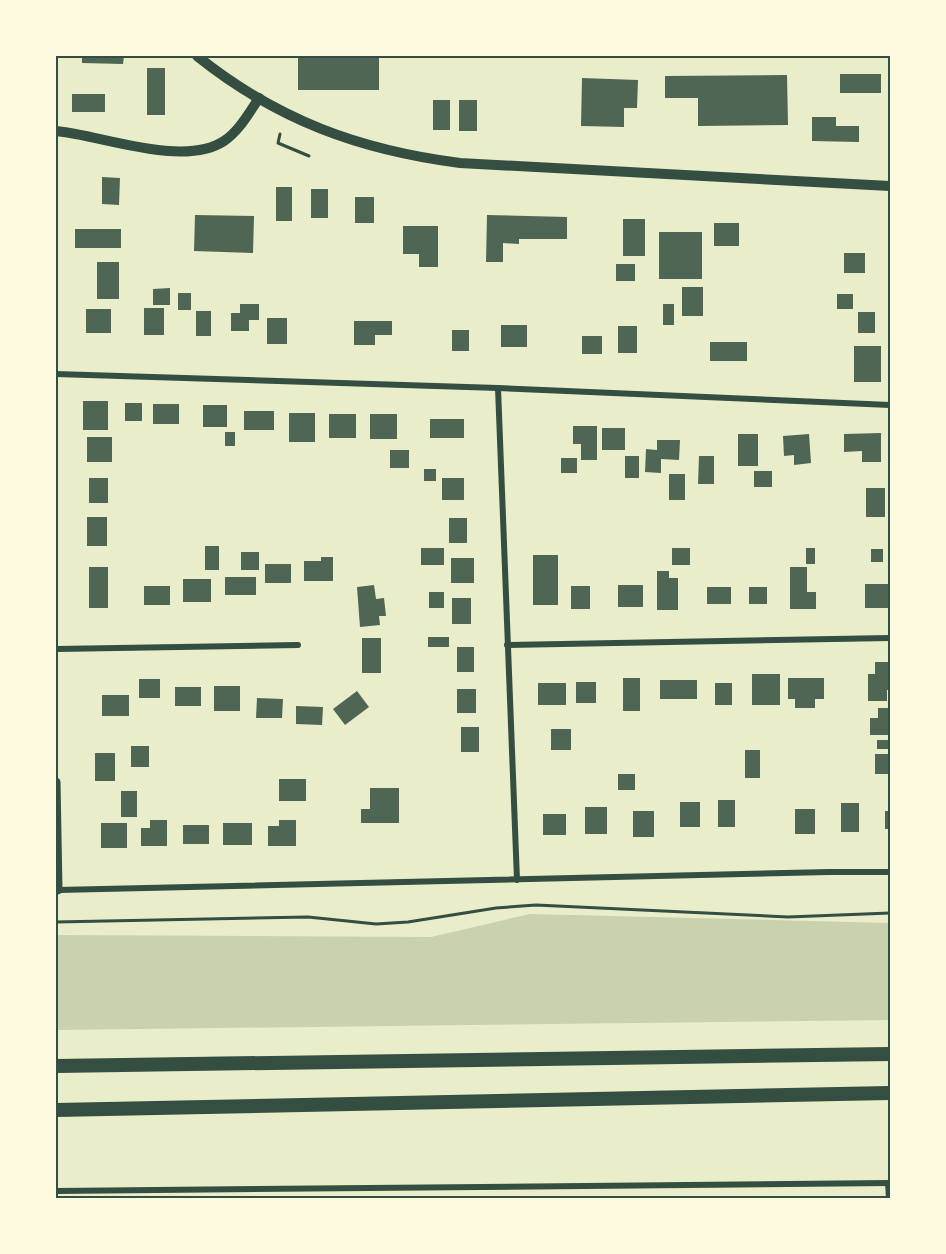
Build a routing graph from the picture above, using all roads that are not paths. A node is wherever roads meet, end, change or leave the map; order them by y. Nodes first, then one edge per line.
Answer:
1 (197, 56) edge
2 (259, 98) junction
3 (56, 131) edge
4 (891, 186) edge
5 (56, 374) edge
6 (498, 388) junction
7 (891, 405) edge
8 (891, 638) edge
9 (297, 645) dead end
10 (507, 645) junction
11 (56, 649) edge
12 (56, 782) edge
13 (891, 872) edge
14 (517, 880) junction
15 (57, 890) edge
16 (891, 1054) edge
17 (56, 1066) edge
18 (891, 1093) edge
19 (56, 1110) edge
20 (889, 1183) edge
21 (75, 1190) junction
22 (56, 1191) edge
23 (75, 1198) edge
24 (888, 1198) edge

1 - 2 main road
2 - 3 main road
2 - 4 main road
5 - 6 street
6 - 7 street
6 - 10 street
8 - 10 street
9 - 11 street
10 - 14 street
12 - 15 street
13 - 14 street
14 - 15 street
16 - 17 highway
18 - 19 highway
20 - 21 street
20 - 24 street
21 - 22 street
21 - 23 street

